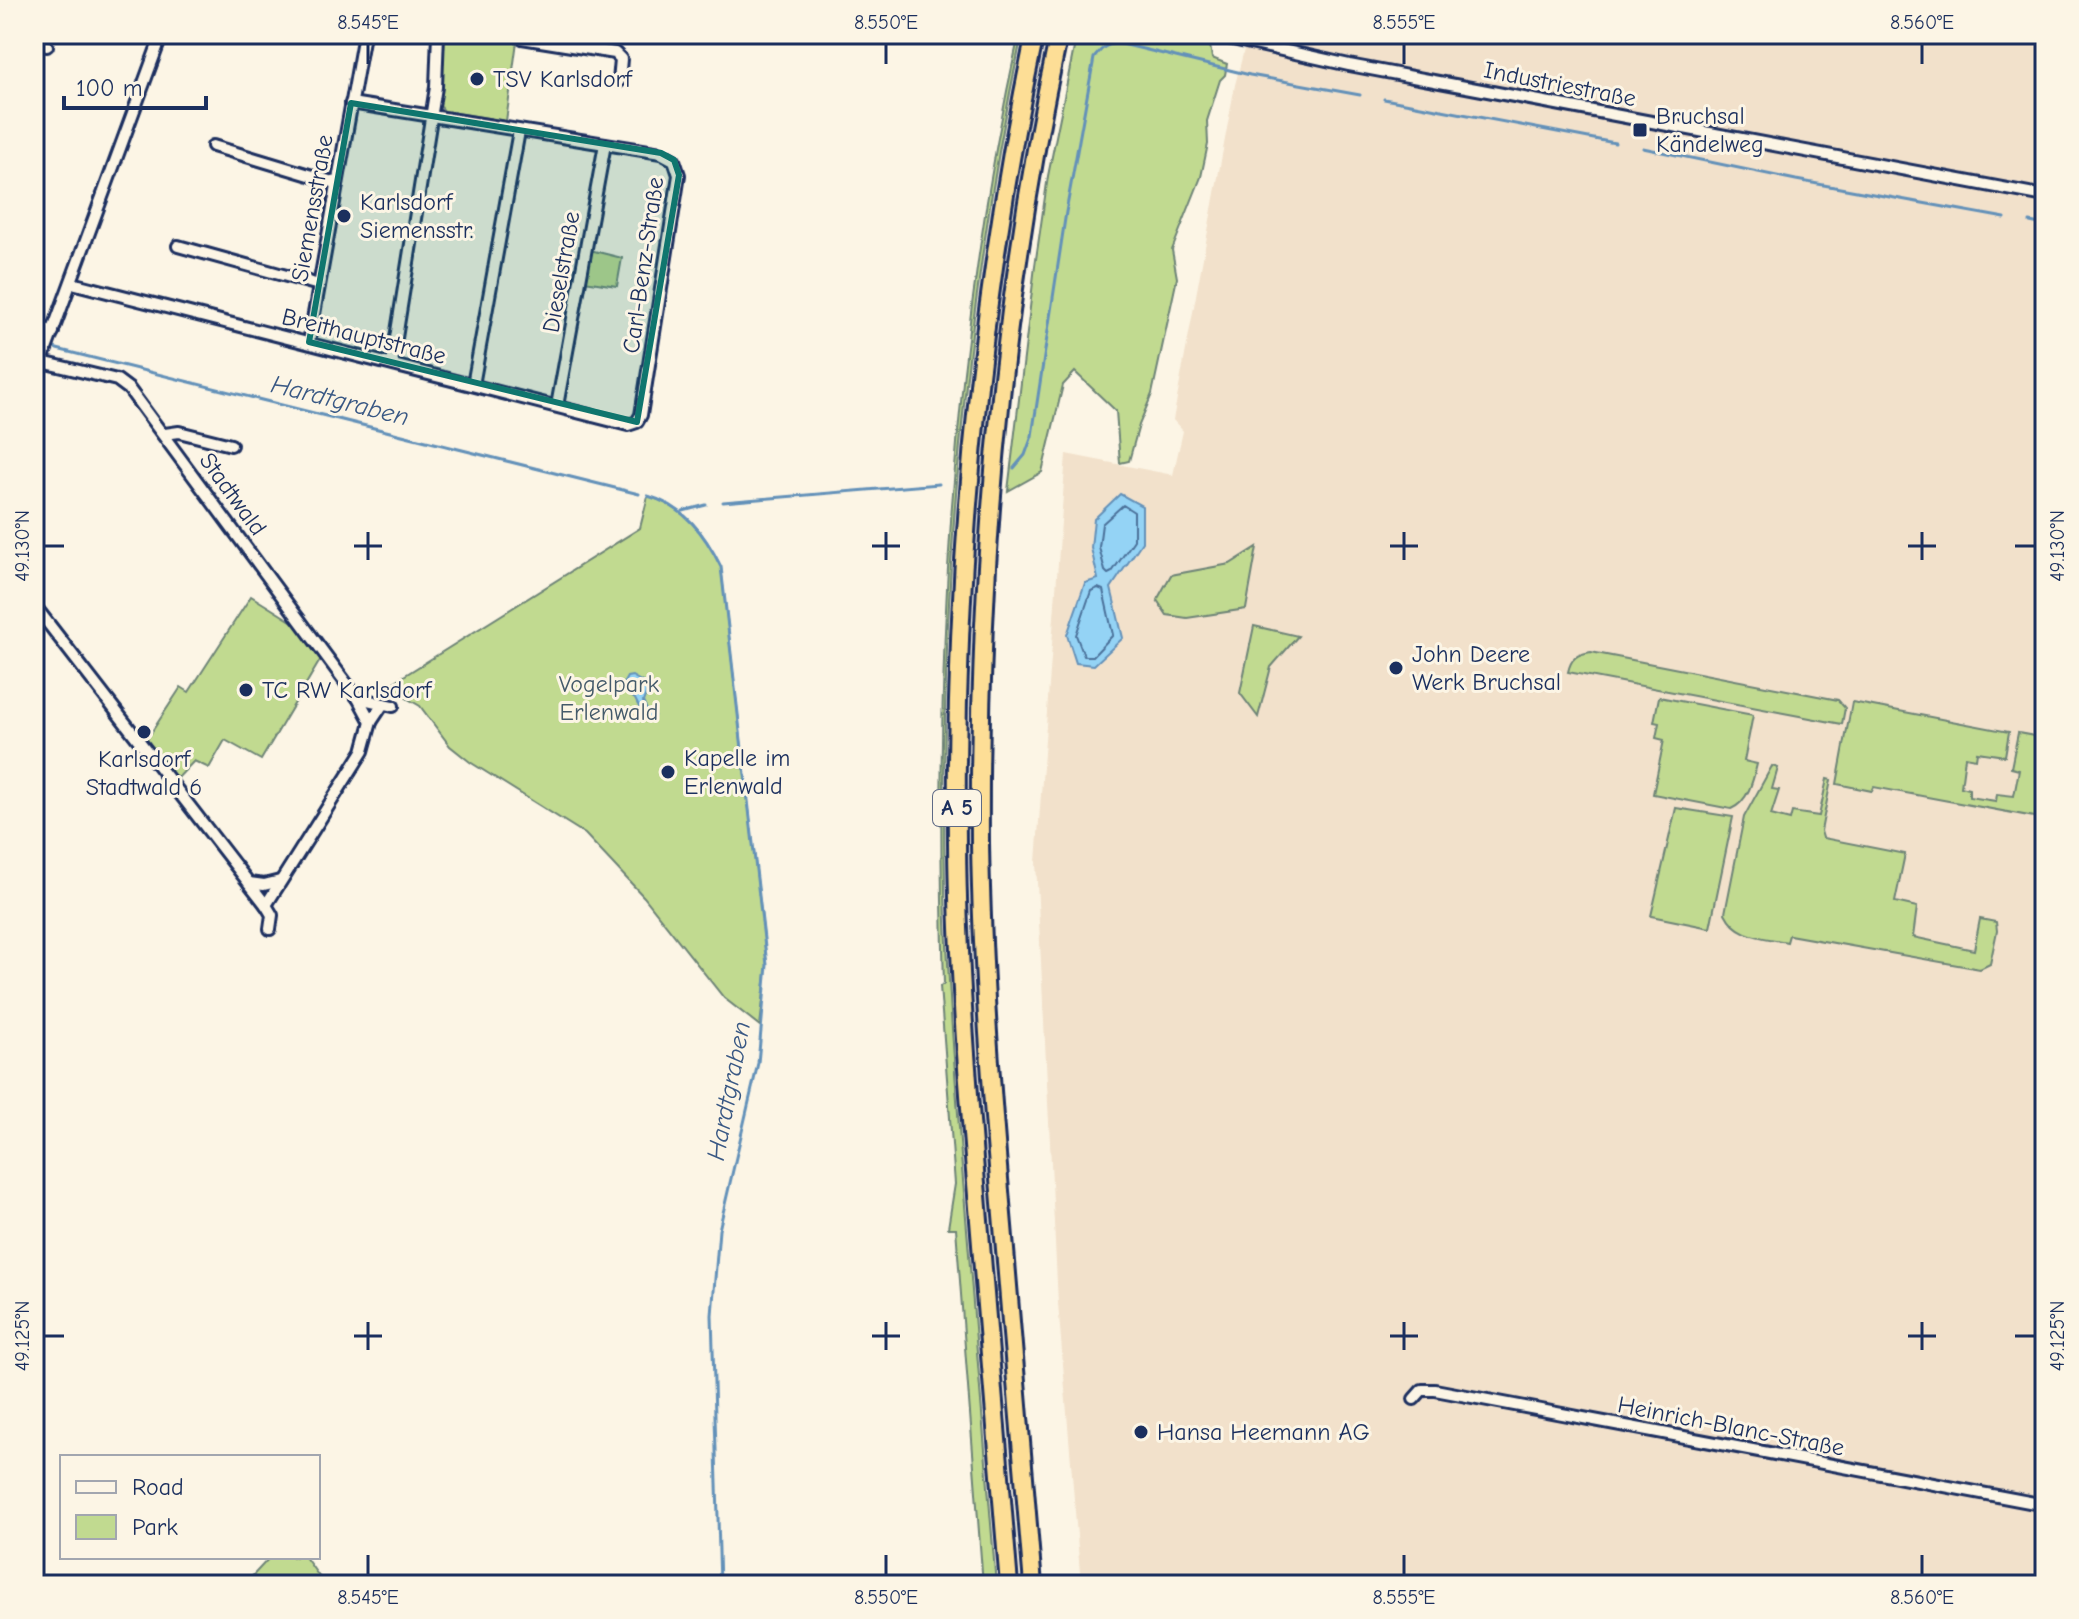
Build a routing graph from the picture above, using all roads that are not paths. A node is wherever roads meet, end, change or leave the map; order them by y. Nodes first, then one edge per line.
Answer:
1 (162, 34) edge
2 (364, 34) edge
3 (438, 34) edge
4 (523, 34) edge
5 (1035, 34) edge
6 (1059, 34) edge
7 (1210, 34) edge
8 (34, 41) edge
9 (47, 46) dead end
10 (619, 81) dead end
11 (351, 103) junction
12 (431, 117) junction
13 (519, 131) junction
14 (605, 144) junction
15 (213, 146) dead end
16 (336, 183) junction
17 (2045, 196) edge
18 (178, 246) dead end
19 (72, 283) junction
20 (319, 285) junction
21 (34, 325) edge
22 (52, 334) junction
23 (309, 342) junction
24 (44, 357) junction
25 (392, 363) junction
26 (34, 382) edge
27 (473, 385) junction
28 (557, 406) junction
29 (641, 415) joint
30 (165, 434) junction
31 (231, 445) dead end
32 (34, 605) edge
33 (358, 698) junction
34 (371, 722) junction
35 (280, 881) junction
36 (249, 883) junction
37 (266, 905) junction
38 (270, 929) dead end
39 (1414, 1399) dead end
40 (2045, 1505) edge
41 (1009, 1585) edge
42 (1033, 1585) edge

1 - 19 street
2 - 11 street, Siemensstraße
3 - 12 street
4 - 10 street
5 - 41 highway, A 5
6 - 42 highway, A 5
7 - 17 street, Industriestraße
8 - 9 street
11 - 12 street, Carl-Benz-Straße
11 - 16 street, Siemensstraße
12 - 13 street, Carl-Benz-Straße
12 - 25 street
13 - 14 street, Carl-Benz-Straße
13 - 27 street
14 - 28 street, Dieselstraße
14 - 29 street, Carl-Benz-Straße
15 - 16 street
16 - 20 street, Siemensstraße
18 - 20 street
19 - 22 street
19 - 23 street, Breithauptstraße
20 - 23 street, Siemensstraße
21 - 22 street
22 - 24 street
23 - 25 street, Breithauptstraße
24 - 26 street
24 - 30 street, Stadtwald
25 - 27 street, Breithauptstraße
27 - 28 street, Breithauptstraße
28 - 29 street, Breithauptstraße
30 - 31 street
30 - 33 street, Stadtwald
32 - 36 street
33 - 34 street, Stadtwald
33 - 34 street
34 - 35 street
35 - 36 street
35 - 37 street
36 - 37 street
37 - 38 street
39 - 40 street, Heinrich-Blanc-Straße

